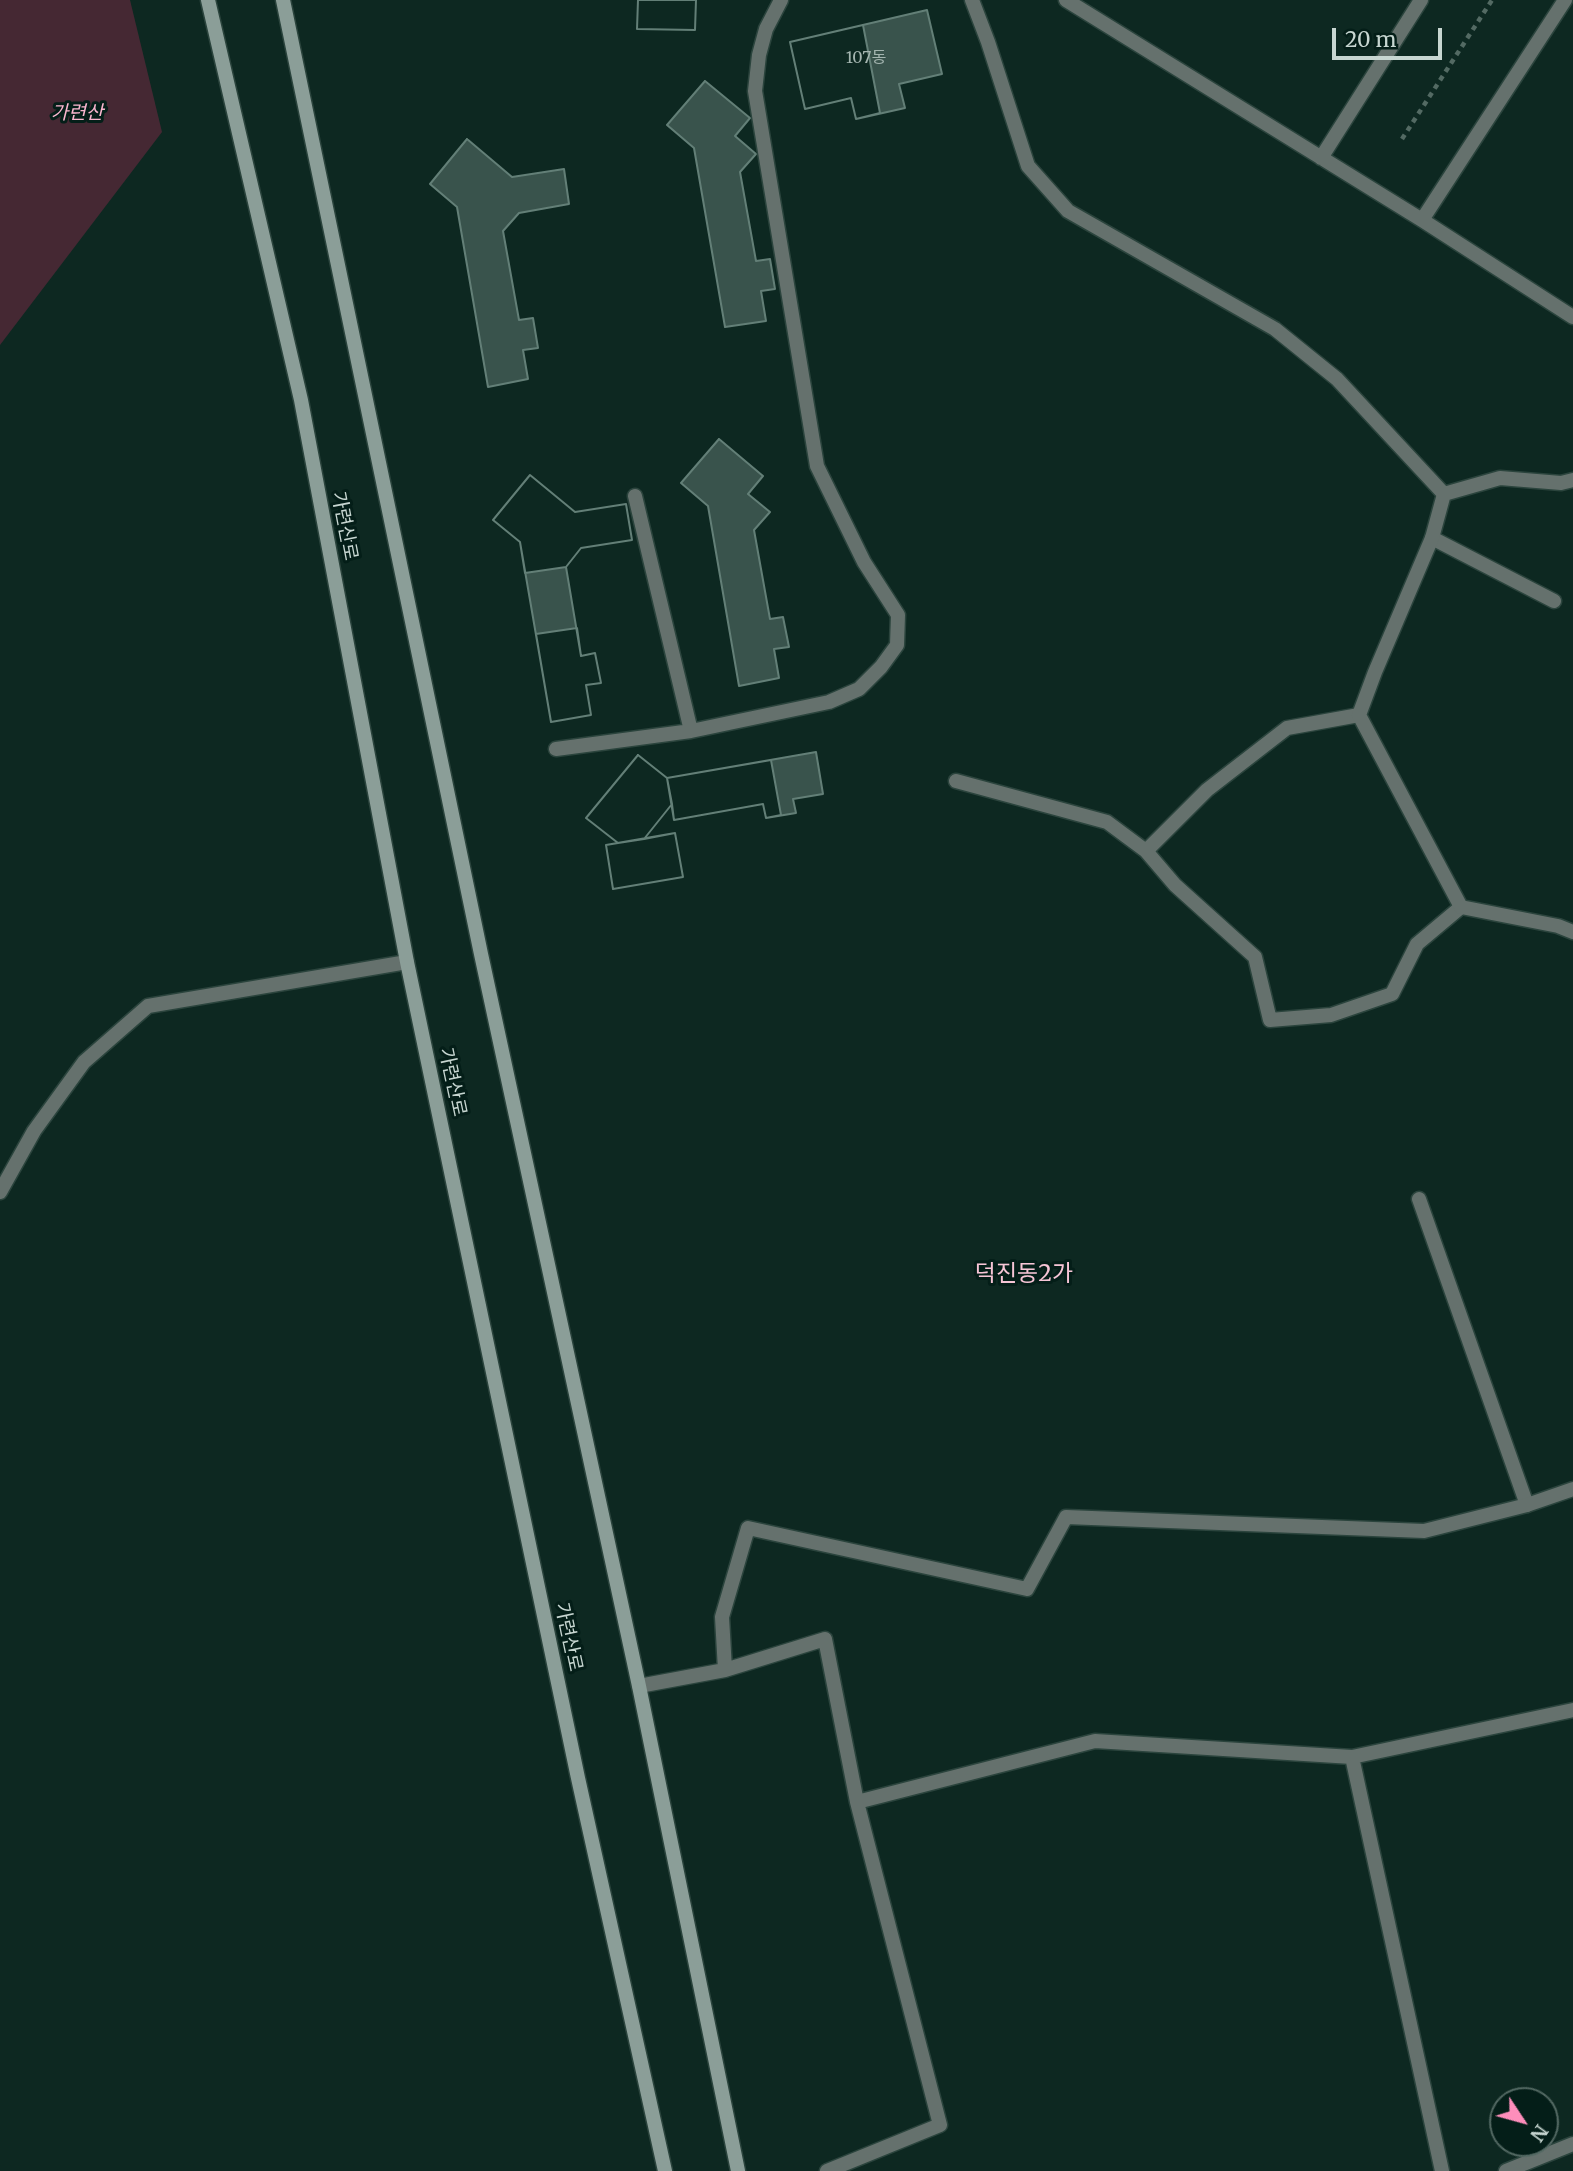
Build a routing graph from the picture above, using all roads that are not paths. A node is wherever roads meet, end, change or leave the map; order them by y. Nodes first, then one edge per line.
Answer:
1 (208, 0) edge
2 (283, 0) edge
3 (781, 0) edge
4 (972, 0) edge
5 (1066, 0) edge
6 (1421, 0) edge
7 (1565, 0) edge
8 (1321, 158) junction
9 (1422, 220) junction
10 (1573, 317) edge
11 (1573, 480) edge
12 (1444, 494) junction
13 (635, 496) dead end
14 (1432, 538) junction
15 (1553, 601) dead end
16 (1359, 715) junction
17 (691, 731) junction
18 (556, 749) dead end
19 (956, 781) dead end
20 (1146, 851) junction
21 (1461, 907) junction
22 (1573, 932) edge
23 (407, 962) junction
24 (0, 1192) edge
25 (1419, 1199) dead end
26 (1573, 1489) edge
27 (1527, 1505) junction
28 (725, 1670) junction
29 (639, 1686) junction
30 (1573, 1710) edge
31 (1352, 1758) junction
32 (857, 1802) junction
33 (1573, 2144) edge
34 (664, 2171) edge
35 (738, 2171) edge
36 (827, 2171) edge
37 (1442, 2171) edge
38 (1506, 2171) edge

1 - 23 street, 가련산로
2 - 29 street
3 - 17 street
4 - 12 street
5 - 8 street
6 - 8 street
7 - 9 street
8 - 9 street
9 - 10 street
11 - 12 street
12 - 14 street
13 - 17 street
14 - 15 street
14 - 16 street
16 - 20 street
16 - 21 street
17 - 18 street
19 - 20 street
20 - 21 street
21 - 22 street
23 - 24 street
23 - 34 street, 가련산로
25 - 27 street
26 - 27 street
27 - 28 street
28 - 29 street
28 - 32 street
29 - 35 street
30 - 31 street
31 - 32 street
31 - 37 street
32 - 36 street
33 - 38 street

